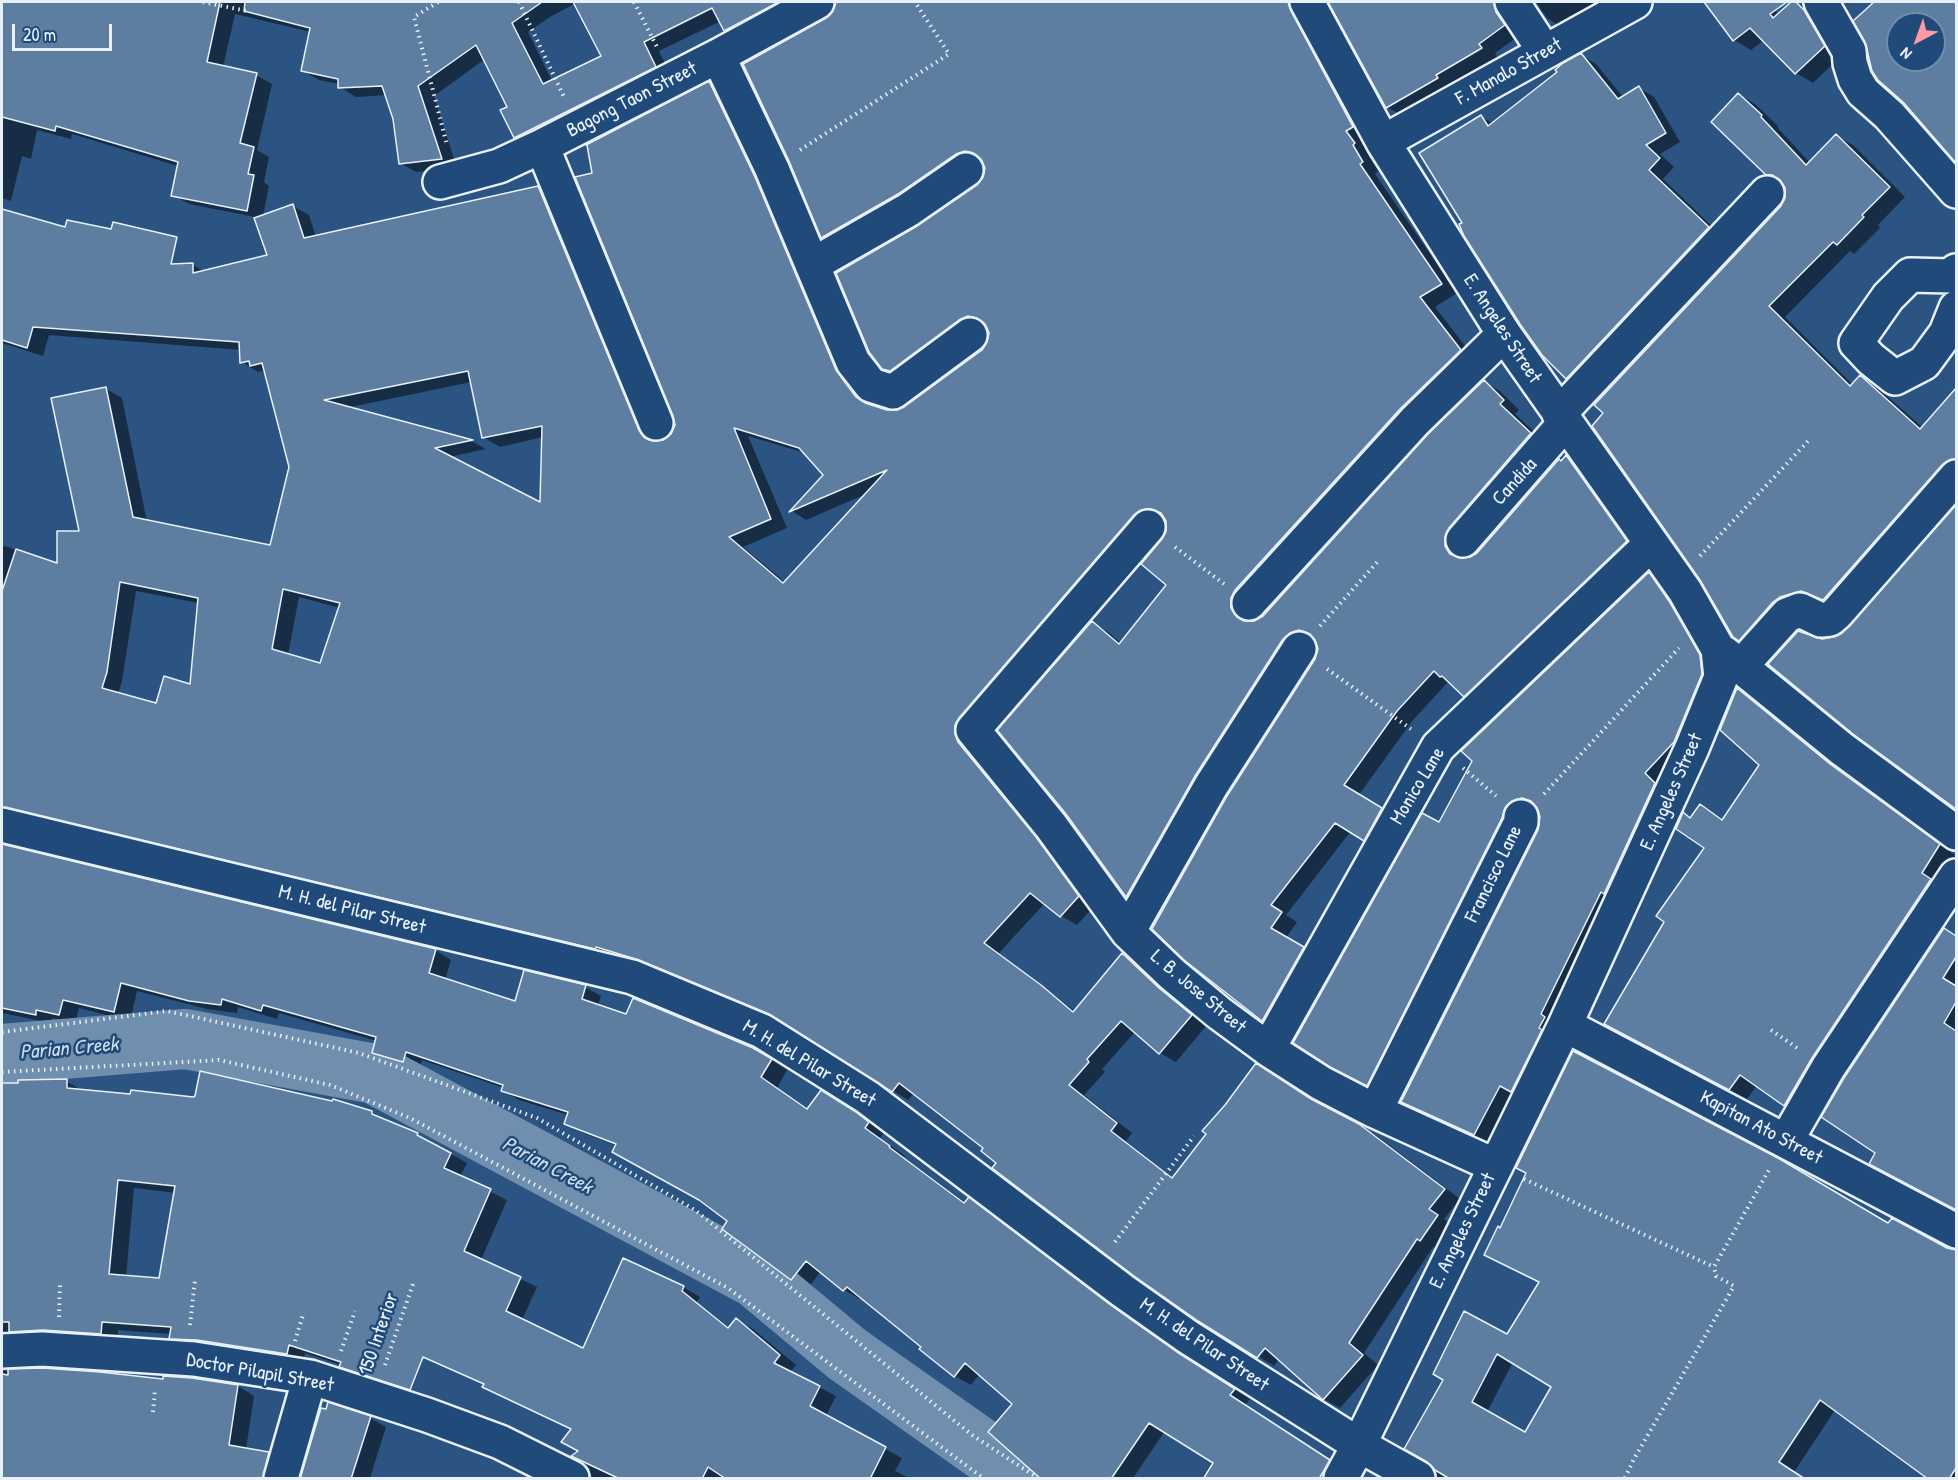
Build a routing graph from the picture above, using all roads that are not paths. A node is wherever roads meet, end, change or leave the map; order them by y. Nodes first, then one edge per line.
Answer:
1 (818, 2) edge
2 (1306, 2) edge
3 (1512, 2) edge
4 (1635, 2) edge
5 (1821, 2) edge
6 (1545, 51) junction
7 (718, 56) junction
8 (1383, 141) junction
9 (542, 146) junction
10 (966, 170) dead end
11 (447, 179) road end
12 (1956, 191) edge
13 (1767, 193) dead end
14 (812, 265) junction
15 (1955, 280) edge
16 (1956, 308) edge
17 (1504, 334) junction
18 (970, 335) dead end
19 (1562, 419) junction
20 (656, 423) dead end
21 (1956, 477) edge
22 (1148, 527) road end
23 (1463, 540) dead end
24 (1651, 544) junction
25 (1249, 603) road end
26 (1299, 648) road end
27 (1729, 657) junction
28 (1521, 817) road end
29 (2, 825) edge
30 (1956, 833) edge
31 (1956, 876) edge
32 (1128, 932) junction
33 (1565, 1025) junction
34 (1268, 1049) junction
35 (1375, 1111) junction
36 (1786, 1141) junction
37 (1496, 1166) junction
38 (1956, 1231) edge
39 (2, 1351) edge
40 (320, 1380) junction
41 (1359, 1445) junction
42 (281, 1479) edge
43 (572, 1479) edge
44 (1341, 1479) edge
45 (1418, 1479) edge

1 - 7 street, Bagong Taon Street
2 - 8 street, E. Angeles Street
3 - 6 street
4 - 6 street, F. Manalo Street
5 - 12 street
6 - 8 street, F. Manalo Street
7 - 9 street, Bagong Taon Street
7 - 14 street
8 - 17 street, E. Angeles Street
9 - 11 street, Bagong Taon Street
9 - 20 street
10 - 14 street
13 - 19 street, Candida
14 - 18 street
15 - 16 street
17 - 19 street, E. Angeles Street
17 - 25 street
19 - 23 street, Candida
19 - 24 street, E. Angeles Street
21 - 27 street
22 - 32 street, L. B. Jose Street
24 - 27 street, E. Angeles Street
24 - 34 street, Monico Lane
26 - 32 street
27 - 30 street
27 - 33 street, E. Angeles Street
28 - 35 street, Francisco Lane
29 - 41 street, M. H. del Pilar Street
31 - 36 street
32 - 34 street, L. B. Jose Street
33 - 36 street, Kapitan Ato Street
33 - 37 street, E. Angeles Street
34 - 35 street, L. B. Jose Street
35 - 37 street, L. B. Jose Street
36 - 38 street, Kapitan Ato Street
37 - 41 street, E. Angeles Street
39 - 40 street, Doctor Pilapil Street
40 - 42 street
40 - 43 street, Doctor Pilapil Street
41 - 44 street, E. Angeles Street
41 - 45 street, M. H. del Pilar Street

